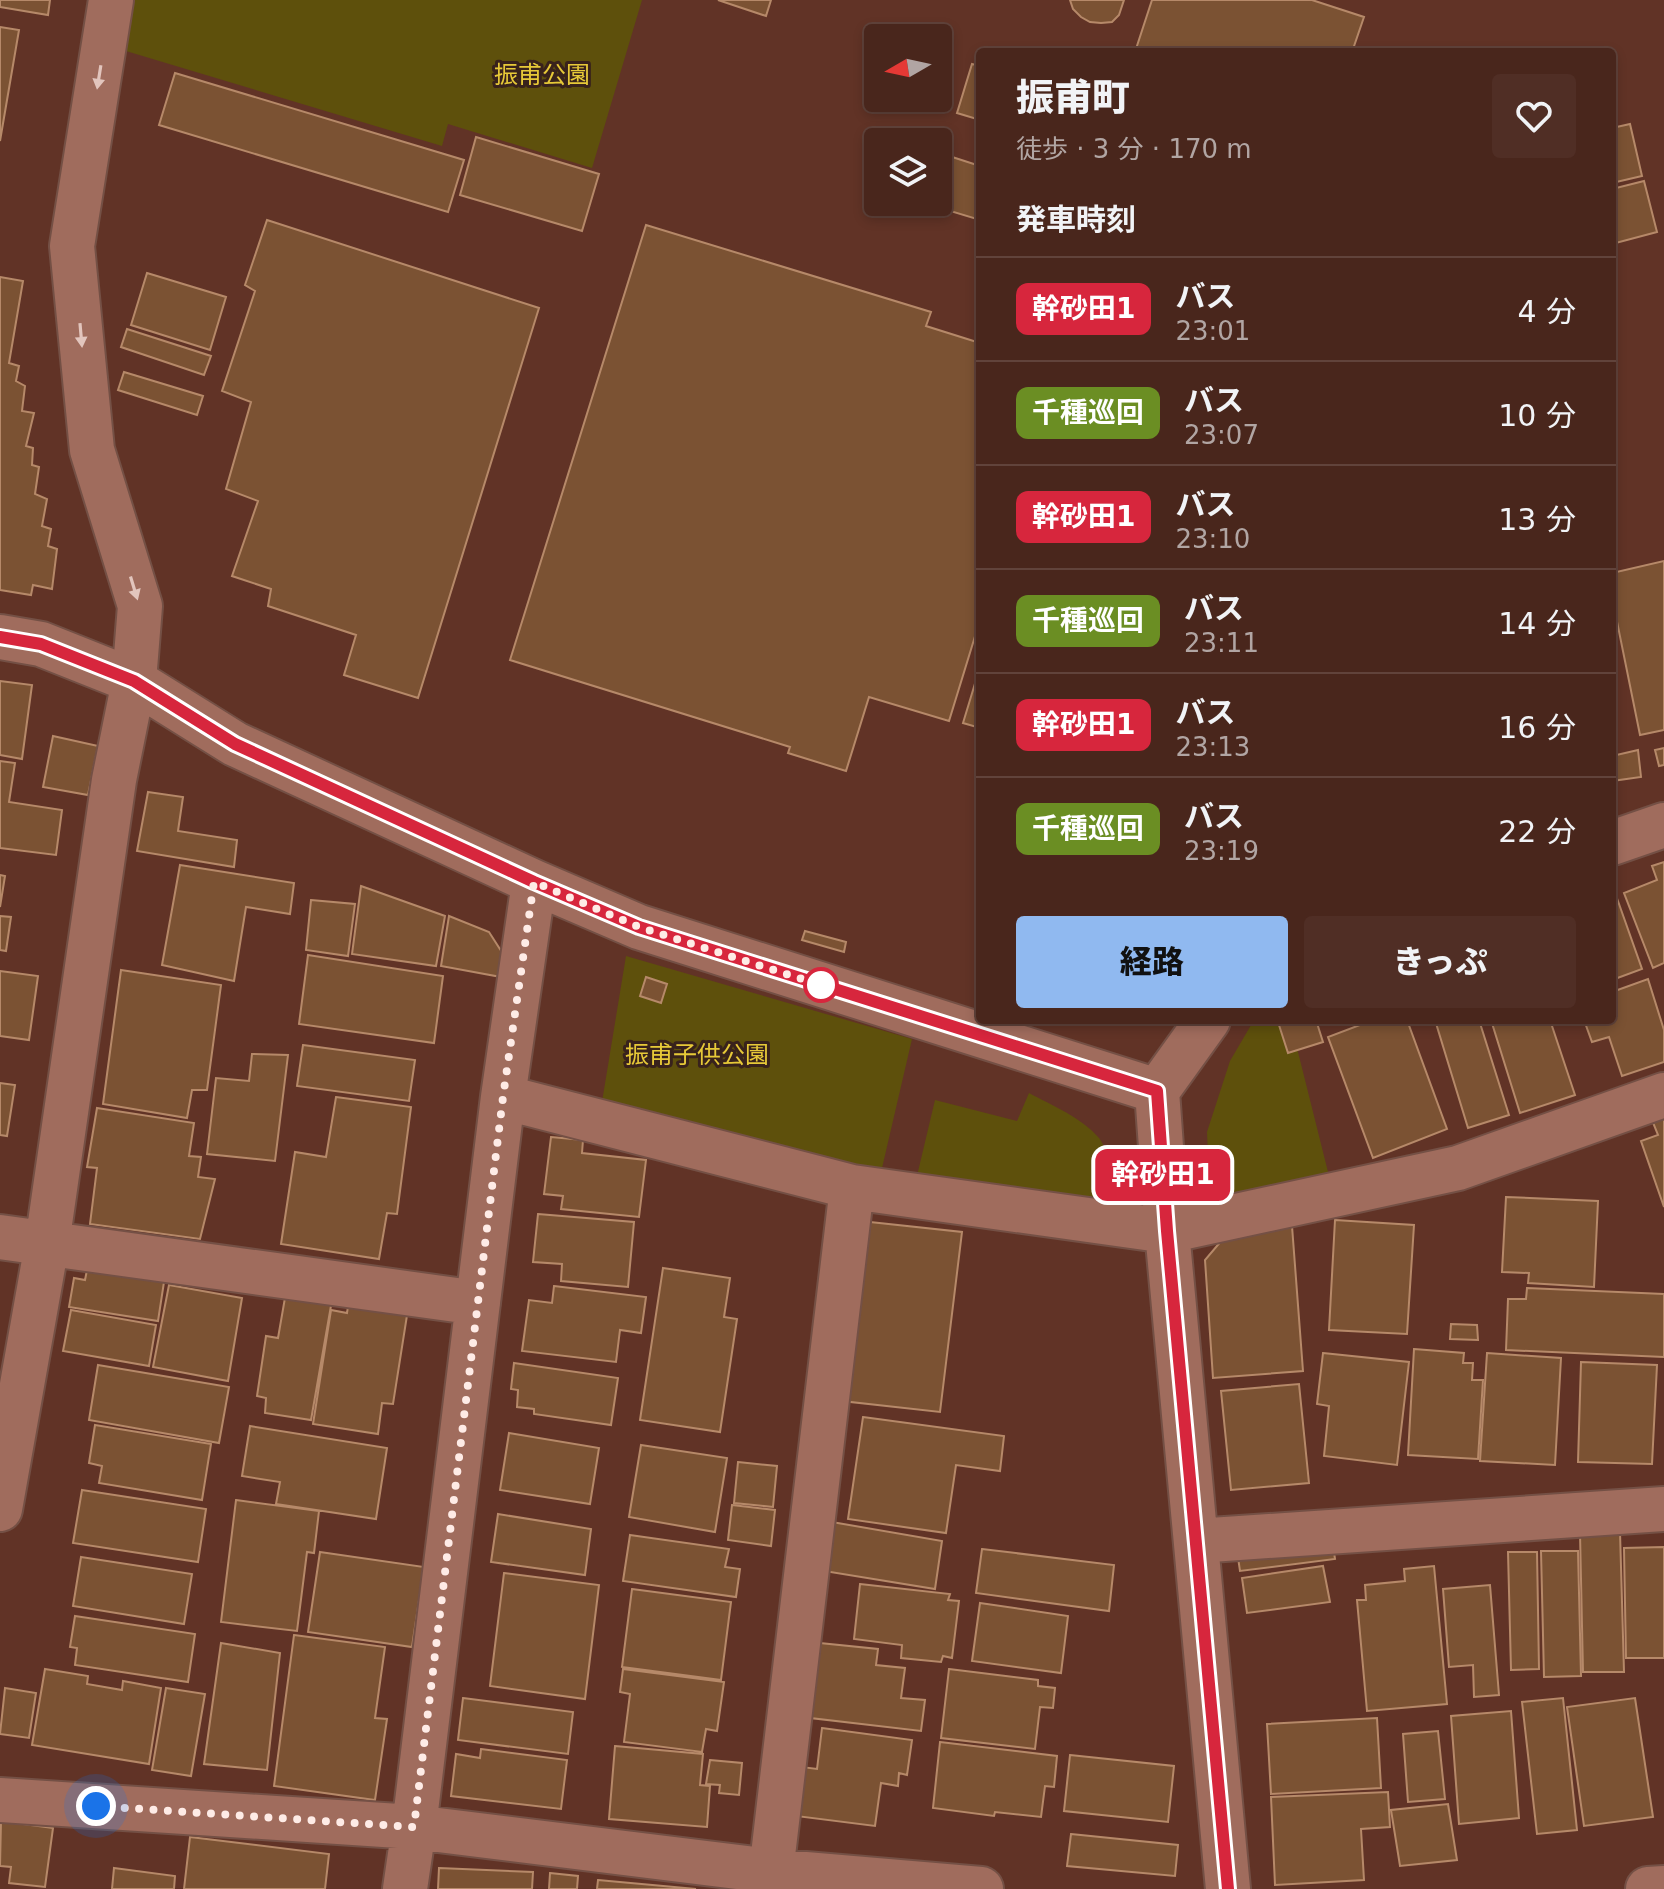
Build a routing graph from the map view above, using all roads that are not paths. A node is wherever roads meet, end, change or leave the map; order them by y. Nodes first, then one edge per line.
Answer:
1 (111, 0) edge
2 (0, 637) edge
3 (134, 681) junction
4 (1664, 825) edge
5 (1616, 842) edge
6 (534, 882) junction
7 (1205, 1024) edge
8 (1157, 1091) junction
9 (1664, 1095) edge
10 (503, 1097) junction
11 (852, 1187) junction
12 (1167, 1231) junction
13 (0, 1237) edge
14 (47, 1244) junction
15 (478, 1303) junction
16 (0, 1509) edge
17 (1664, 1509) edge
18 (1196, 1541) junction
19 (0, 1800) edge
20 (414, 1827) junction
21 (769, 1880) edge
22 (1664, 1888) edge
23 (405, 1889) edge
24 (981, 1889) edge
25 (1228, 1889) edge
26 (1648, 1889) edge

1 -> 3 street
2 - 3 street
3 - 6 street
3 - 14 street
4 - 5 street
6 - 8 street
6 - 10 street
7 - 8 street
8 - 12 street
9 - 12 street
10 - 11 street
10 - 15 street
11 - 12 street
11 - 21 street
12 - 18 street
13 - 14 street
14 - 15 street
14 - 16 street
15 - 20 street
17 - 18 street
18 - 25 street
19 - 20 street
20 - 21 street
20 - 23 street
21 - 24 street
22 - 26 street

